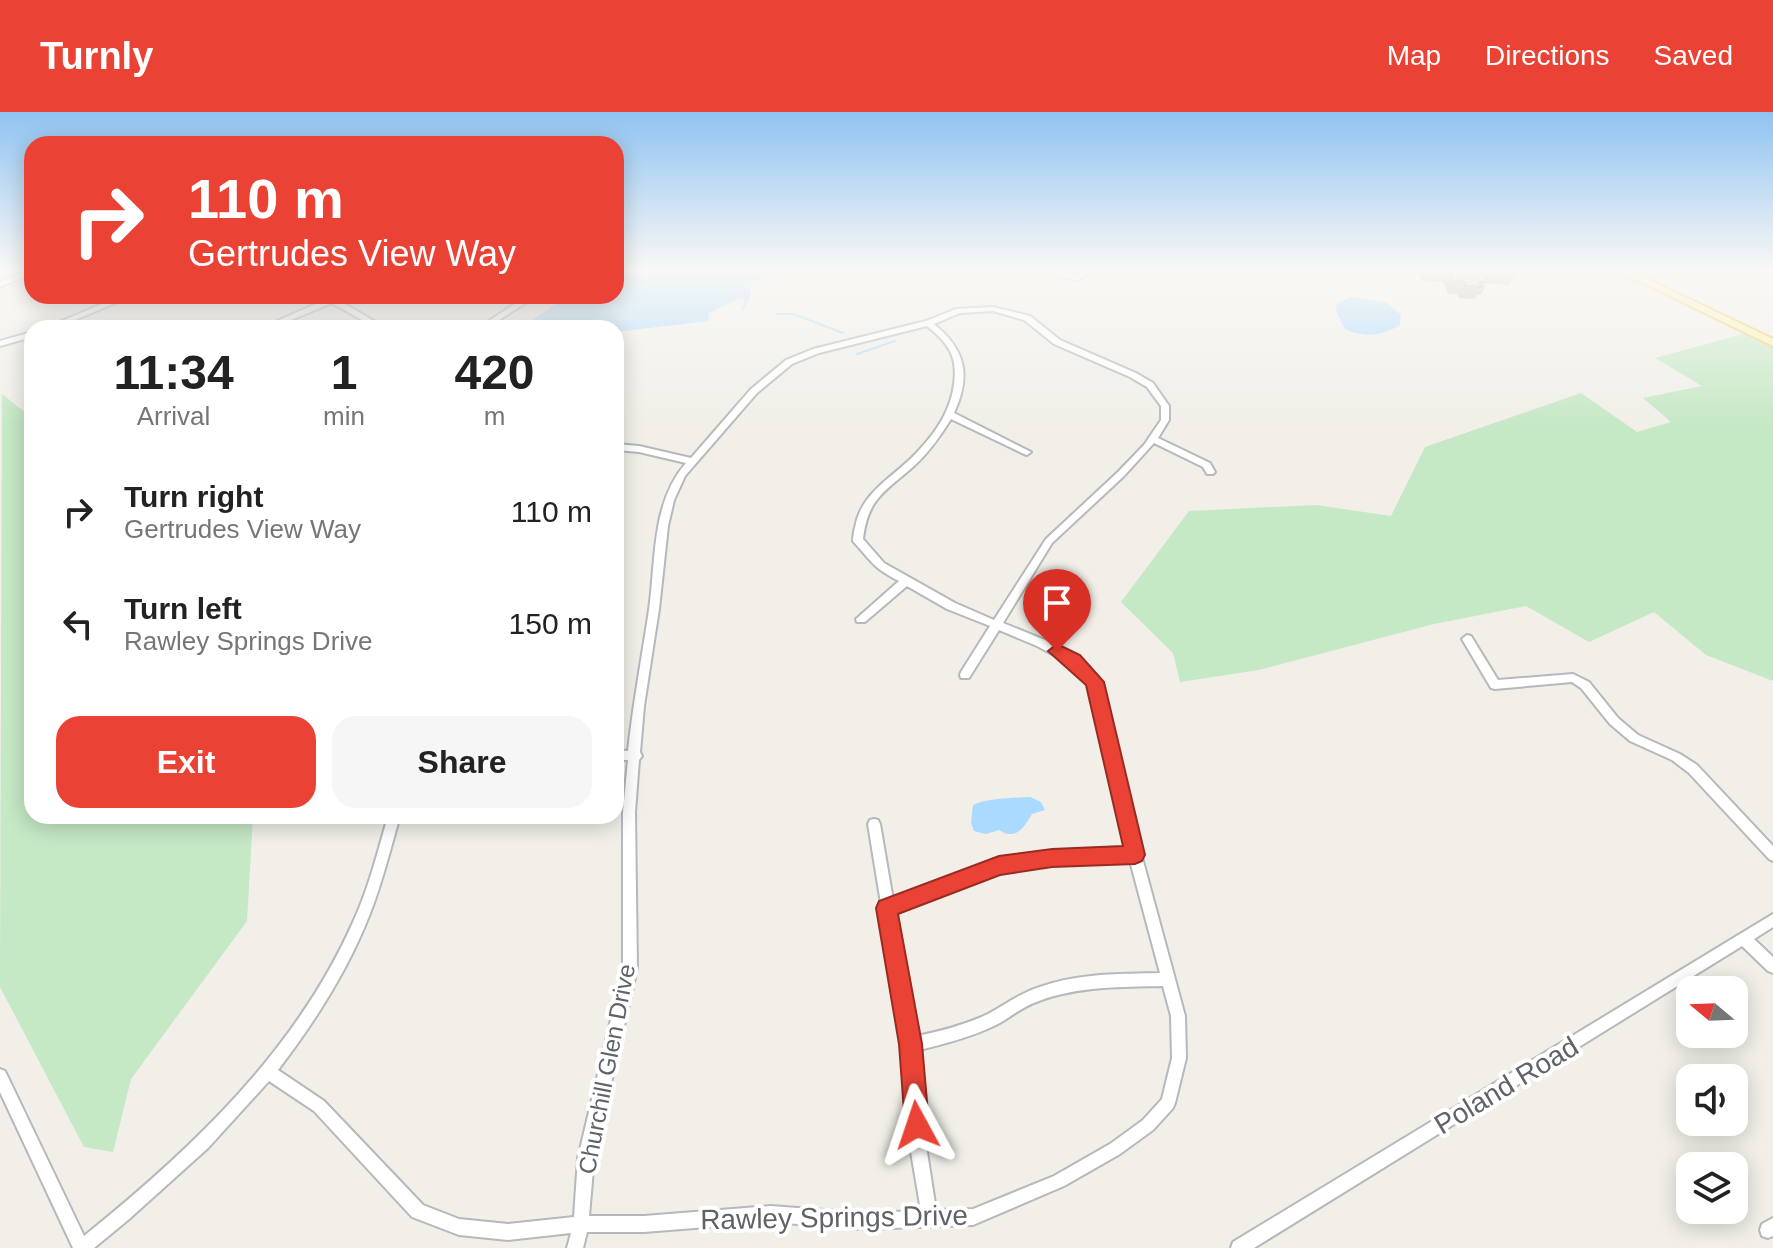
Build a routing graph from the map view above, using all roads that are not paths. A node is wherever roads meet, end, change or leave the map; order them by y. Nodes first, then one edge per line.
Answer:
1 (936, 321) edge
2 (1031, 321) edge
3 (1727, 321) edge
4 (929, 323) junction
5 (24, 336) edge
6 (1773, 343) edge
7 (0, 344) edge
8 (950, 415) junction
9 (1153, 439) junction
10 (624, 448) edge
11 (1027, 452) dead end
12 (694, 462) junction
13 (1210, 472) dead end
14 (906, 581) junction
15 (861, 619) dead end
16 (998, 624) junction
17 (1467, 639) dead end
18 (965, 675) dead end
19 (624, 755) edge
20 (636, 756) junction
21 (392, 824) edge
22 (874, 824) dead end
23 (1135, 855) junction
24 (1773, 855) edge
25 (887, 908) junction
26 (1773, 920) edge
27 (1744, 939) junction
28 (1773, 966) edge
29 (1168, 979) junction
30 (911, 1044) junction
31 (268, 1072) junction
32 (0, 1076) edge
33 (930, 1219) junction
34 (581, 1224) junction
35 (81, 1248) edge
36 (575, 1248) edge
37 (1239, 1248) edge

1 - 4 street, Churchill Glen Drive
2 - 9 street, Churchill Glen Drive
3 - 6 main road
4 - 8 street, Rawley Springs Drive
4 - 12 street, Churchill Glen Drive
5 - 7 street
8 - 11 street
8 - 14 street, Rawley Springs Drive
9 - 13 street
9 - 16 street, Churchill Glen Drive
10 - 12 street
12 - 20 street, Churchill Glen Drive
14 - 15 street
14 - 16 street, Rawley Springs Drive
16 - 18 street, Churchill Glen Drive
16 - 23 street, Rawley Springs Drive
17 - 24 street
19 - 20 street
20 - 34 street, Churchill Glen Drive
21 - 31 street
22 - 25 street
23 - 25 street
23 - 29 street, Rawley Springs Drive
25 - 30 street
26 - 27 street, Poland Road
27 - 28 street
27 - 37 street, Poland Road
29 - 30 street
29 - 33 street, Rawley Springs Drive
30 - 33 street
31 - 34 street, Rawley Springs Drive
31 - 35 street
32 - 35 street
33 - 34 street, Rawley Springs Drive
34 - 36 street, Churchill Glen Drive

